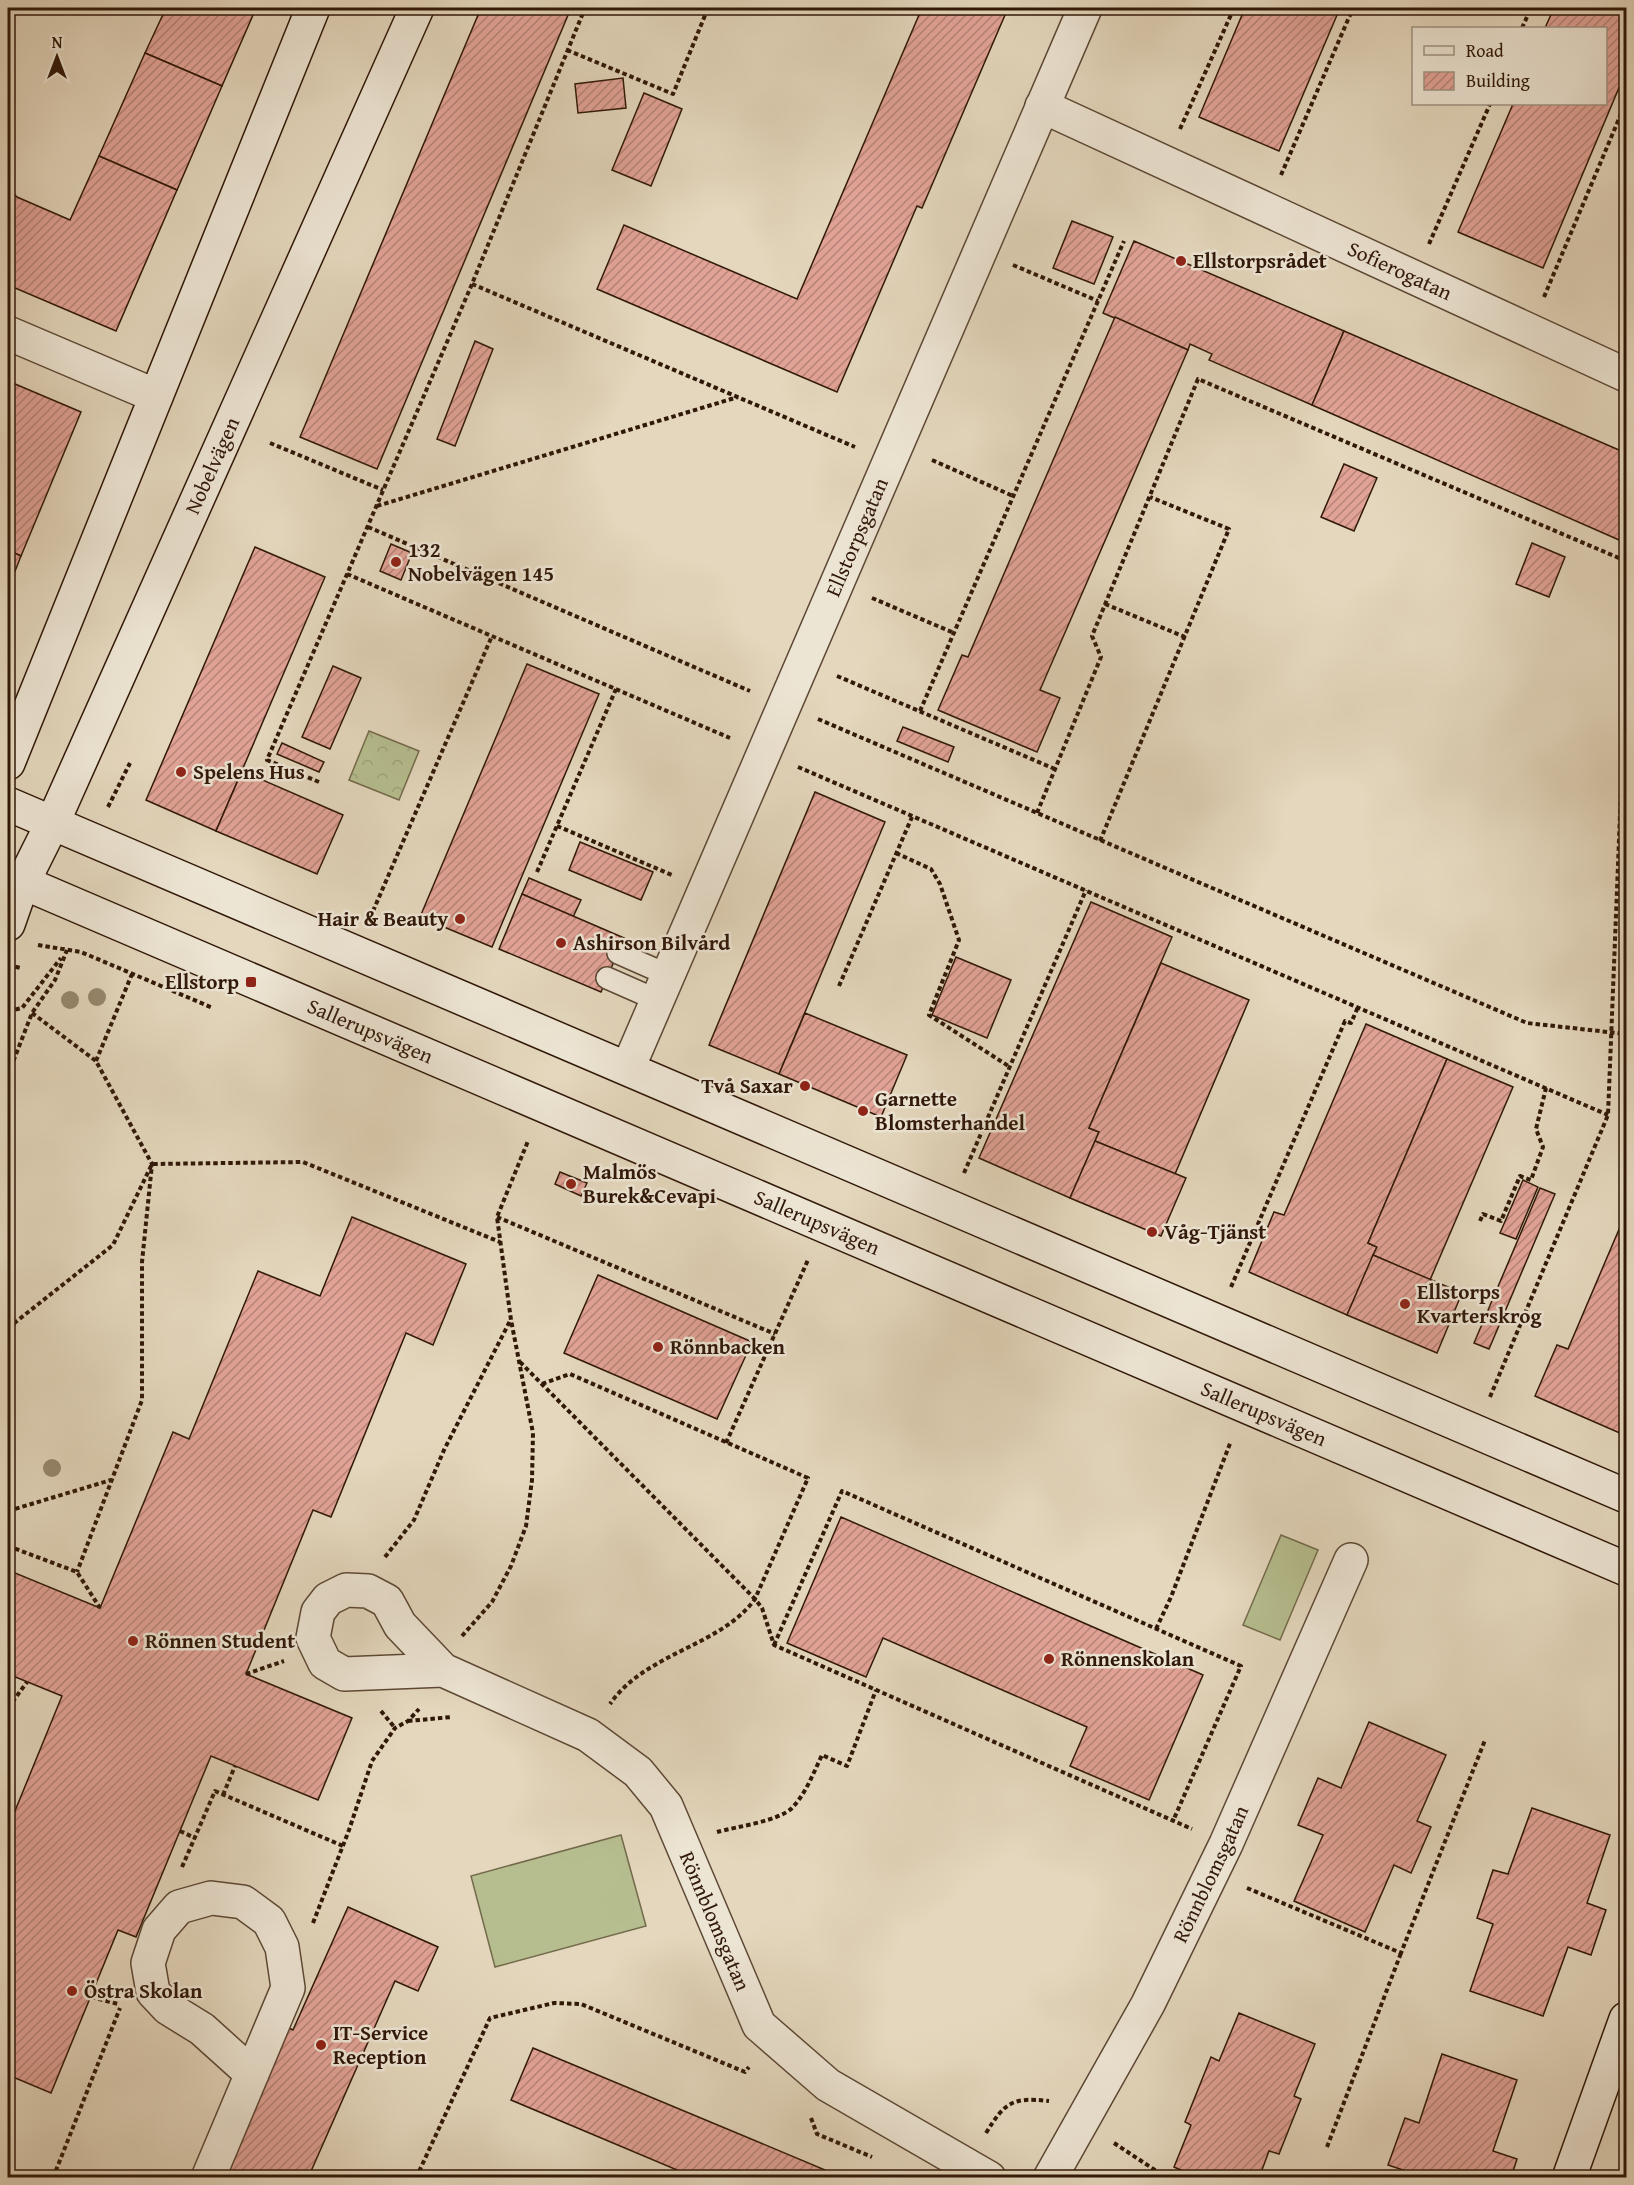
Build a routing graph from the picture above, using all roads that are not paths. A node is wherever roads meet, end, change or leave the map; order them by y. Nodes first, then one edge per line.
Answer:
1 (313, 8) edge
2 (417, 8) edge
3 (1085, 8) edge
4 (1042, 106) junction
5 (8, 333) edge
6 (1626, 375) edge
7 (156, 396) junction
8 (8, 763) edge
9 (8, 804) edge
10 (53, 822) junction
11 (15, 880) edge
12 (8, 924) edge
13 (618, 954) dead end
14 (607, 978) dead end
15 (663, 987) junction
16 (628, 1068) junction
17 (1626, 1496) edge
18 (1351, 1560) dead end
19 (1626, 1569) edge
20 (449, 1656) road end
21 (1626, 2019) edge
22 (252, 2073) junction
23 (208, 2178) edge
24 (989, 2178) edge
25 (1050, 2178) edge
26 (1569, 2178) edge

1 - 7 main road
2 - 10 main road, Nobelvägen
3 - 4 main road, Ellstorpsgatan
4 - 6 main road, Sofierogatan
4 - 15 main road, Ellstorpsgatan
5 - 7 main road
7 - 8 main road
9 - 10 main road
10 - 11 main road, Nobelvägen
10 - 16 main road
11 - 12 main road, Nobelvägen
11 - 19 main road, Sallerupsvägen
13 - 15 lane
14 - 15 lane
15 - 16 main road, Ellstorpsgatan
16 - 17 main road
18 - 25 main road, Rönnblomsgatan
20 - 24 main road, Rönnblomsgatan
21 - 26 main road
22 - 22 main road
22 - 23 main road

